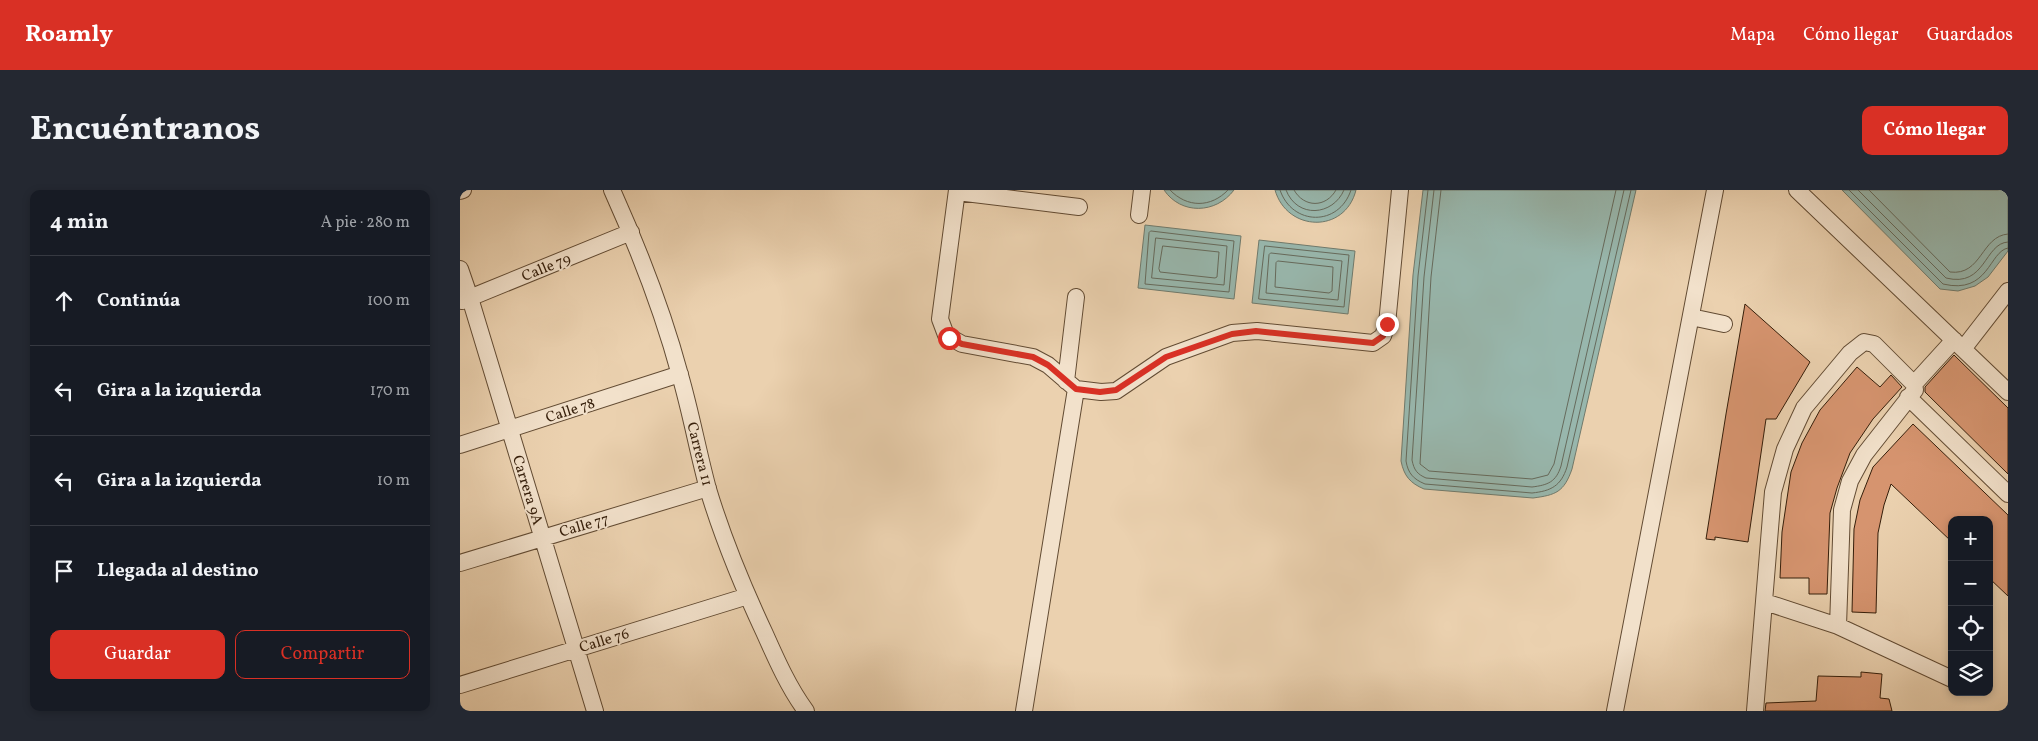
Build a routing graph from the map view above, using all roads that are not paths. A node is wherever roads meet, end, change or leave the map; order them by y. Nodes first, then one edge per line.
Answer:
1 (612, 190) edge
2 (1142, 190) edge
3 (1400, 190) edge
4 (1715, 190) edge
5 (1797, 190) edge
6 (957, 191) edge
7 (1078, 207) dead end
8 (1139, 215) dead end
9 (631, 232) junction
10 (460, 269) edge
11 (2008, 291) edge
12 (1076, 297) dead end
13 (465, 300) edge
14 (1691, 317) junction
15 (1724, 324) dead end
16 (1958, 344) junction
17 (680, 374) junction
18 (1071, 385) junction
19 (2007, 388) edge
20 (1911, 391) junction
21 (510, 429) junction
22 (460, 445) edge
23 (708, 488) junction
24 (2008, 494) edge
25 (542, 537) junction
26 (460, 563) edge
27 (748, 596) junction
28 (1766, 602) junction
29 (1838, 626) junction
30 (576, 649) junction
31 (1948, 677) edge
32 (460, 685) edge
33 (595, 711) edge
34 (806, 711) edge
35 (1024, 711) edge
36 (1615, 711) edge
37 (1755, 711) edge

1 - 9 street, Carrera 11
2 - 8 street
3 - 18 street
4 - 14 street
5 - 16 street
6 - 7 street
6 - 18 street
9 - 13 street, Calle 79
9 - 17 street, Carrera 11
10 - 13 street, Carrera 9A
11 - 16 street
12 - 18 street
13 - 21 street, Carrera 9A
14 - 15 street
14 - 36 street
16 - 19 street
16 - 20 street
17 - 21 street, Calle 78
17 - 23 street, Carrera 11
18 - 35 street
20 - 24 street
20 - 28 street
20 - 29 street
21 - 22 street, Calle 78
21 - 25 street, Carrera 9A
23 - 25 street, Calle 77
23 - 27 street, Carrera 11
25 - 26 street, Calle 77
25 - 30 street, Carrera 9A
27 - 30 street, Calle 76
27 - 34 street, Carrera 11
28 - 29 street
28 - 37 street
29 - 31 street
30 - 32 street, Calle 76
30 - 33 street, Carrera 9A

